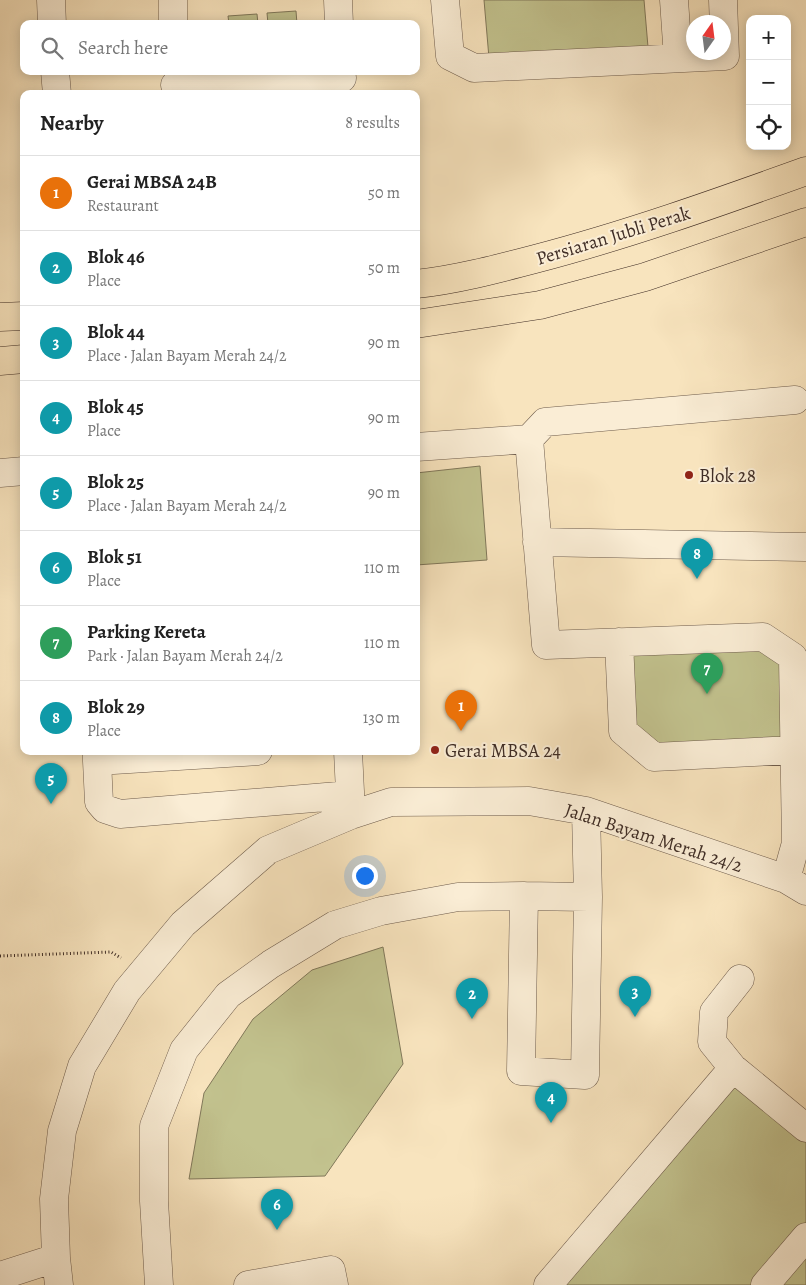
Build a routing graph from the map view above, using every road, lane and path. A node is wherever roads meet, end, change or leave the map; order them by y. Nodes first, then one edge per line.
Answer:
1 (51, 0) edge
2 (173, 0) edge
3 (338, 0) edge
4 (445, 0) edge
5 (674, 0) edge
6 (723, 0) edge
7 (52, 20) edge
8 (173, 20) edge
9 (339, 20) edge
10 (678, 58) junction
11 (55, 75) edge
12 (342, 75) edge
13 (175, 83) edge
14 (57, 90) edge
15 (806, 171) edge
16 (806, 222) edge
17 (420, 283) edge
18 (20, 316) edge
19 (0, 317) edge
20 (420, 323) edge
21 (20, 359) edge
22 (0, 361) edge
23 (795, 400) dead end
24 (529, 439) junction
25 (420, 446) edge
26 (20, 471) edge
27 (0, 473) edge
28 (537, 542) junction
29 (805, 547) edge
30 (619, 642) junction
31 (794, 750) junction
32 (129, 755) edge
33 (348, 755) edge
34 (97, 756) edge
35 (351, 805) junction
36 (586, 812) junction
37 (801, 843) edge
38 (796, 885) edge
39 (524, 896) junction
40 (588, 897) junction
41 (0, 956) edge
42 (143, 972) junction
43 (740, 979) dead end
44 (733, 1068) junction
45 (806, 1128) edge
46 (806, 1237) edge
47 (56, 1258) junction
48 (0, 1276) edge
49 (59, 1285) edge
50 (159, 1285) edge
51 (248, 1285) edge
52 (334, 1285) edge
53 (548, 1285) edge
54 (765, 1285) edge

1 - 7 street
2 - 8 street
3 - 9 street
4 - 10 street
5 - 10 street
6 - 10 street
11 - 14 street
12 - 13 street
15 - 17 main road, Persiaran Jubli Perak
16 - 20 main road
18 - 19 main road
21 - 22 main road
23 - 24 street
24 - 25 street
24 - 28 street
26 - 27 street
28 - 29 street
28 - 30 street
30 - 31 street
30 - 31 street
31 - 37 street
32 - 34 street
33 - 35 street
34 - 35 street
35 - 36 street, Jalan Bayam Merah 24/2
35 - 42 street, Jalan Bayam Merah 24/2
36 - 38 street, Jalan Bayam Merah 24/2
36 - 40 street
37 - 38 street
39 - 40 street
39 - 40 street
39 - 50 street
41 - 42 path
42 - 47 street, Jalan Bayam Merah 24/2
43 - 44 street
44 - 45 street
44 - 53 street
46 - 54 street
47 - 48 street
47 - 49 street, Jalan Bayam Merah 24/2
51 - 52 street

